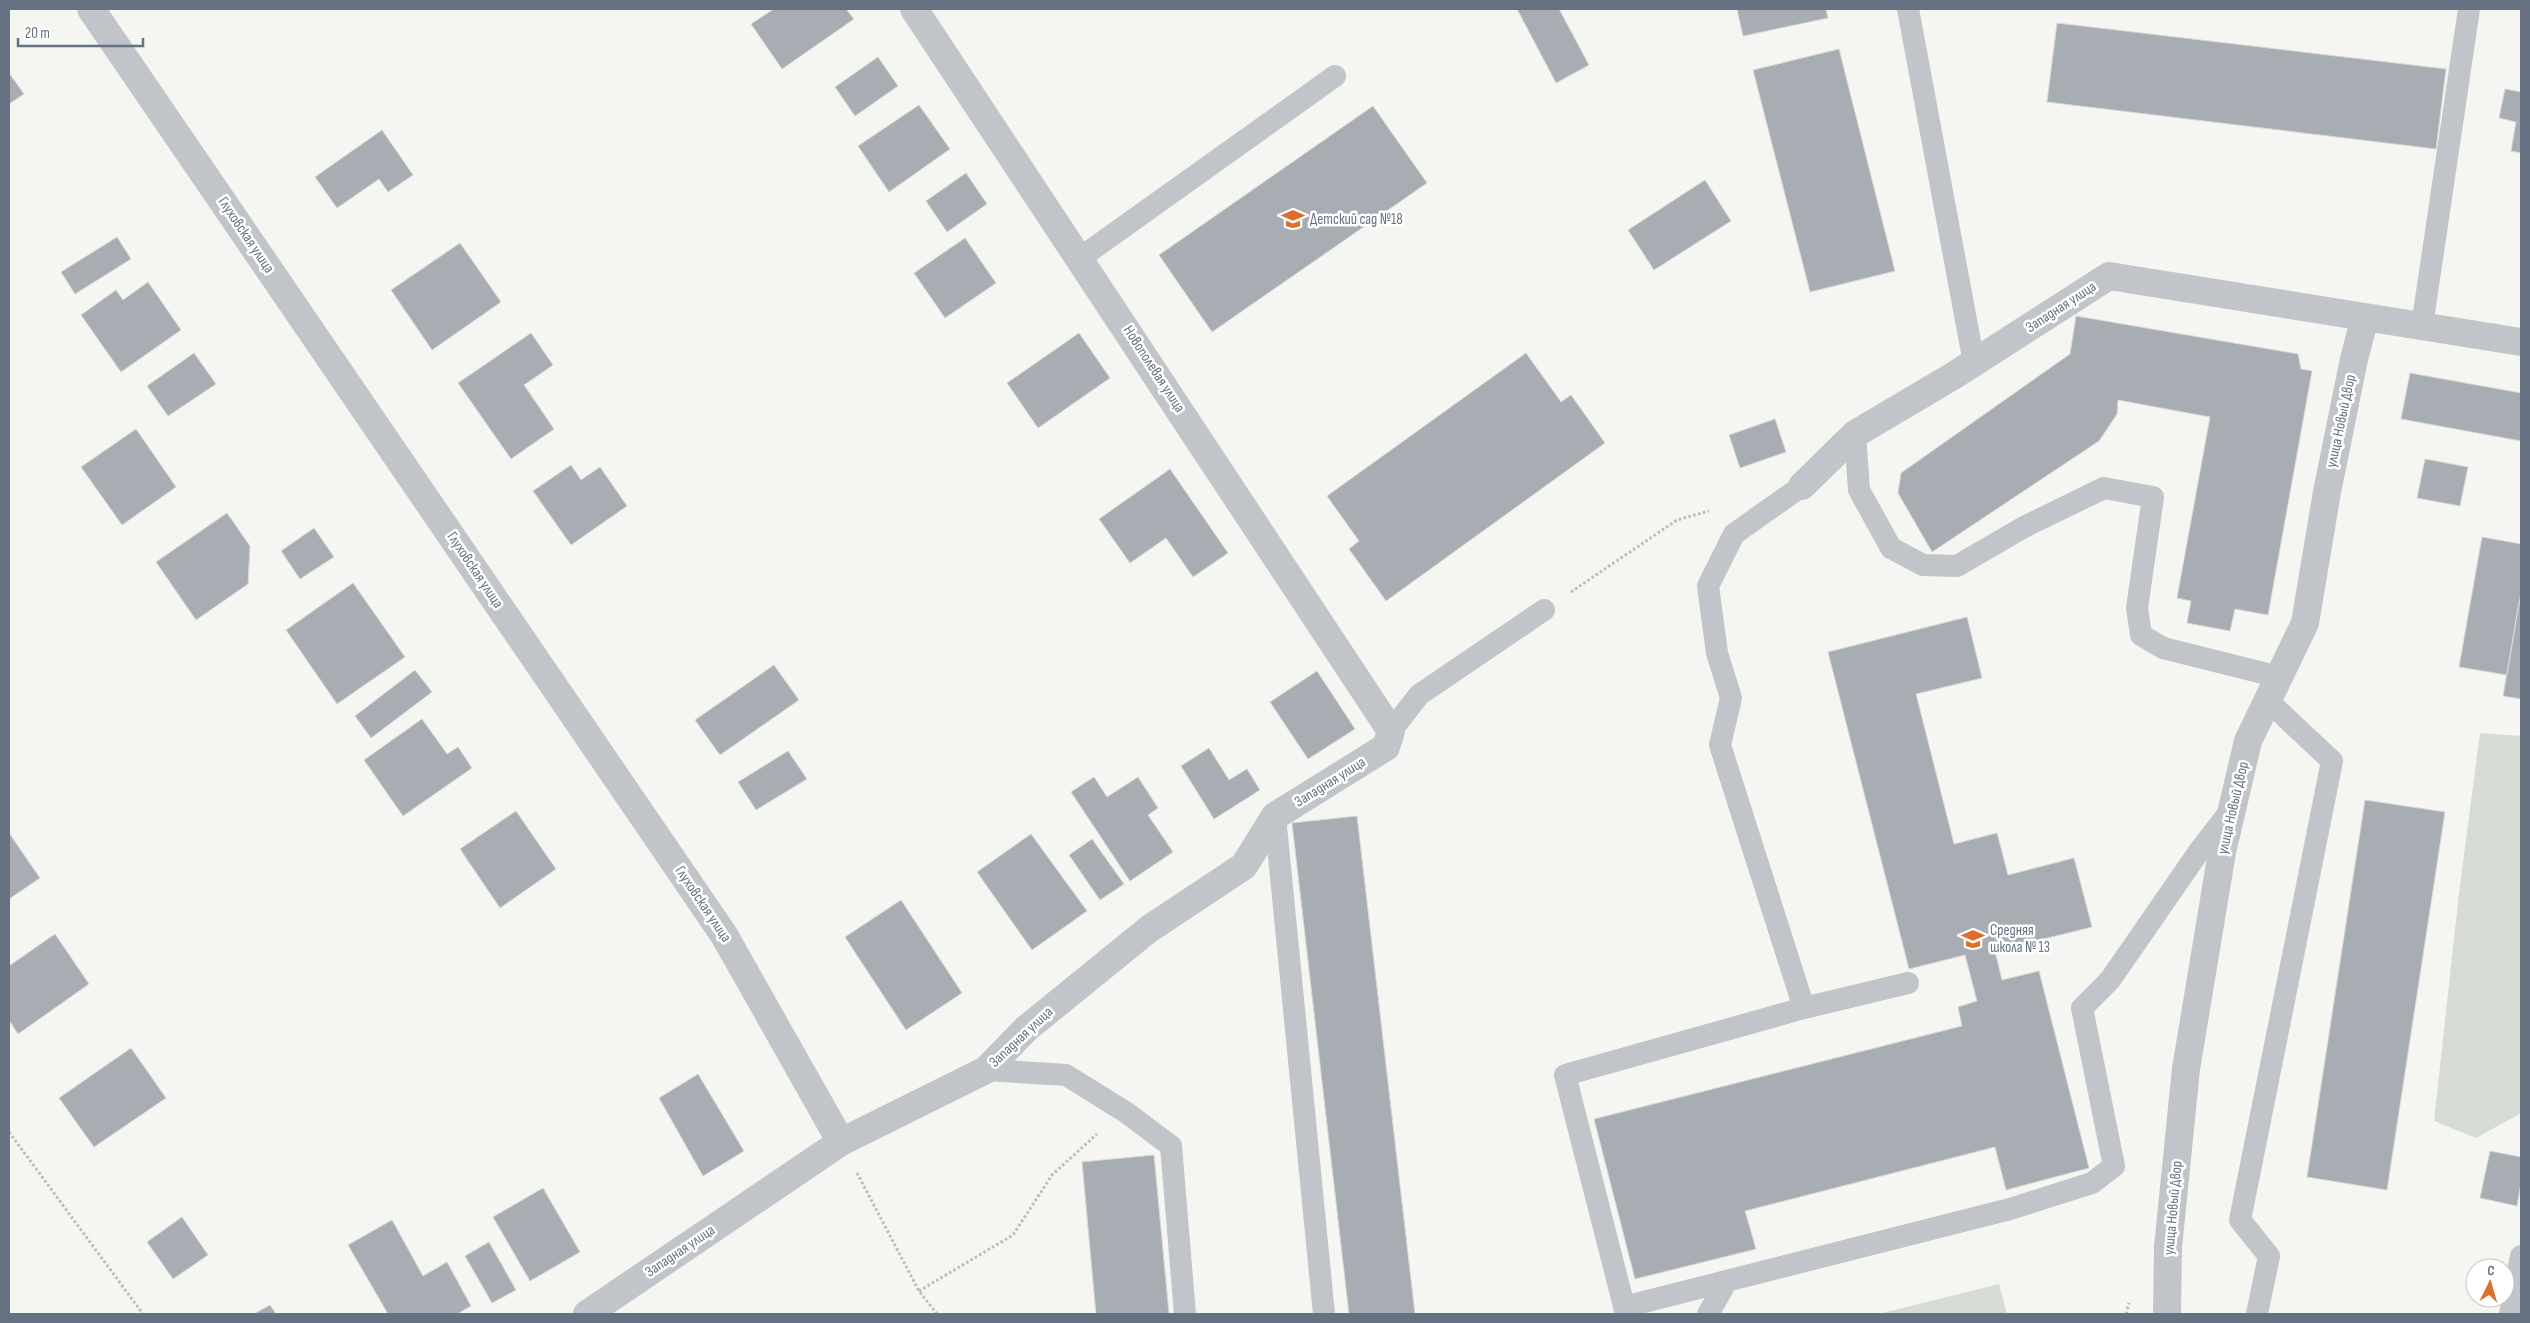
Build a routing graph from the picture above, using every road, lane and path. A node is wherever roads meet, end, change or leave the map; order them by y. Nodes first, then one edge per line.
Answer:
1 (92, 9) edge
2 (914, 9) edge
3 (1908, 9) edge
4 (2469, 9) edge
5 (1335, 76) dead end
6 (1080, 258) junction
7 (2365, 317) junction
8 (2422, 326) junction
9 (2521, 342) edge
10 (1974, 363) junction
11 (1855, 434) junction
12 (1802, 486) joint
13 (1716, 509) dead end
14 (1544, 610) joint
15 (2273, 689) junction
16 (1391, 731) junction
17 (2233, 808) junction
18 (1275, 816) junction
19 (1908, 983) dead end
20 (1804, 1008) junction
21 (986, 1070) junction
22 (1127, 1113) junction
23 (9, 1132) edge
24 (840, 1142) junction
25 (2521, 1256) edge
26 (1727, 1281) junction
27 (919, 1291) junction
28 (1625, 1311) edge
29 (143, 1314) edge
30 (587, 1314) edge
31 (937, 1314) edge
32 (1185, 1314) edge
33 (1324, 1314) edge
34 (1708, 1314) edge
35 (2167, 1314) edge
36 (2257, 1314) edge
37 (2510, 1314) edge

1 - 24 street, Глуховская улица
2 - 6 street, Новополевая улица
3 - 10 lane
4 - 8 lane
5 - 6 lane
6 - 16 street, Новополевая улица
7 - 8 street, Западная улица
7 - 10 street, Западная улица
7 - 15 street, улица Новый Двор
8 - 9 street, Западная улица
10 - 11 street, Западная улица
11 - 12 street, Западная улица
11 - 15 lane
12 - 20 lane
13 - 14 path
14 - 16 lane
15 - 17 street, улица Новый Двор
15 - 36 lane
16 - 18 street, Западная улица
17 - 26 lane
17 - 35 street, улица Новый Двор
18 - 21 street, Западная улица
18 - 33 lane
19 - 20 lane
20 - 28 lane
21 - 22 lane
21 - 24 street, Западная улица
22 - 27 path
22 - 32 lane
23 - 29 path
24 - 27 path
24 - 30 street, Западная улица
25 - 37 lane
26 - 28 lane
26 - 34 lane
27 - 31 path

